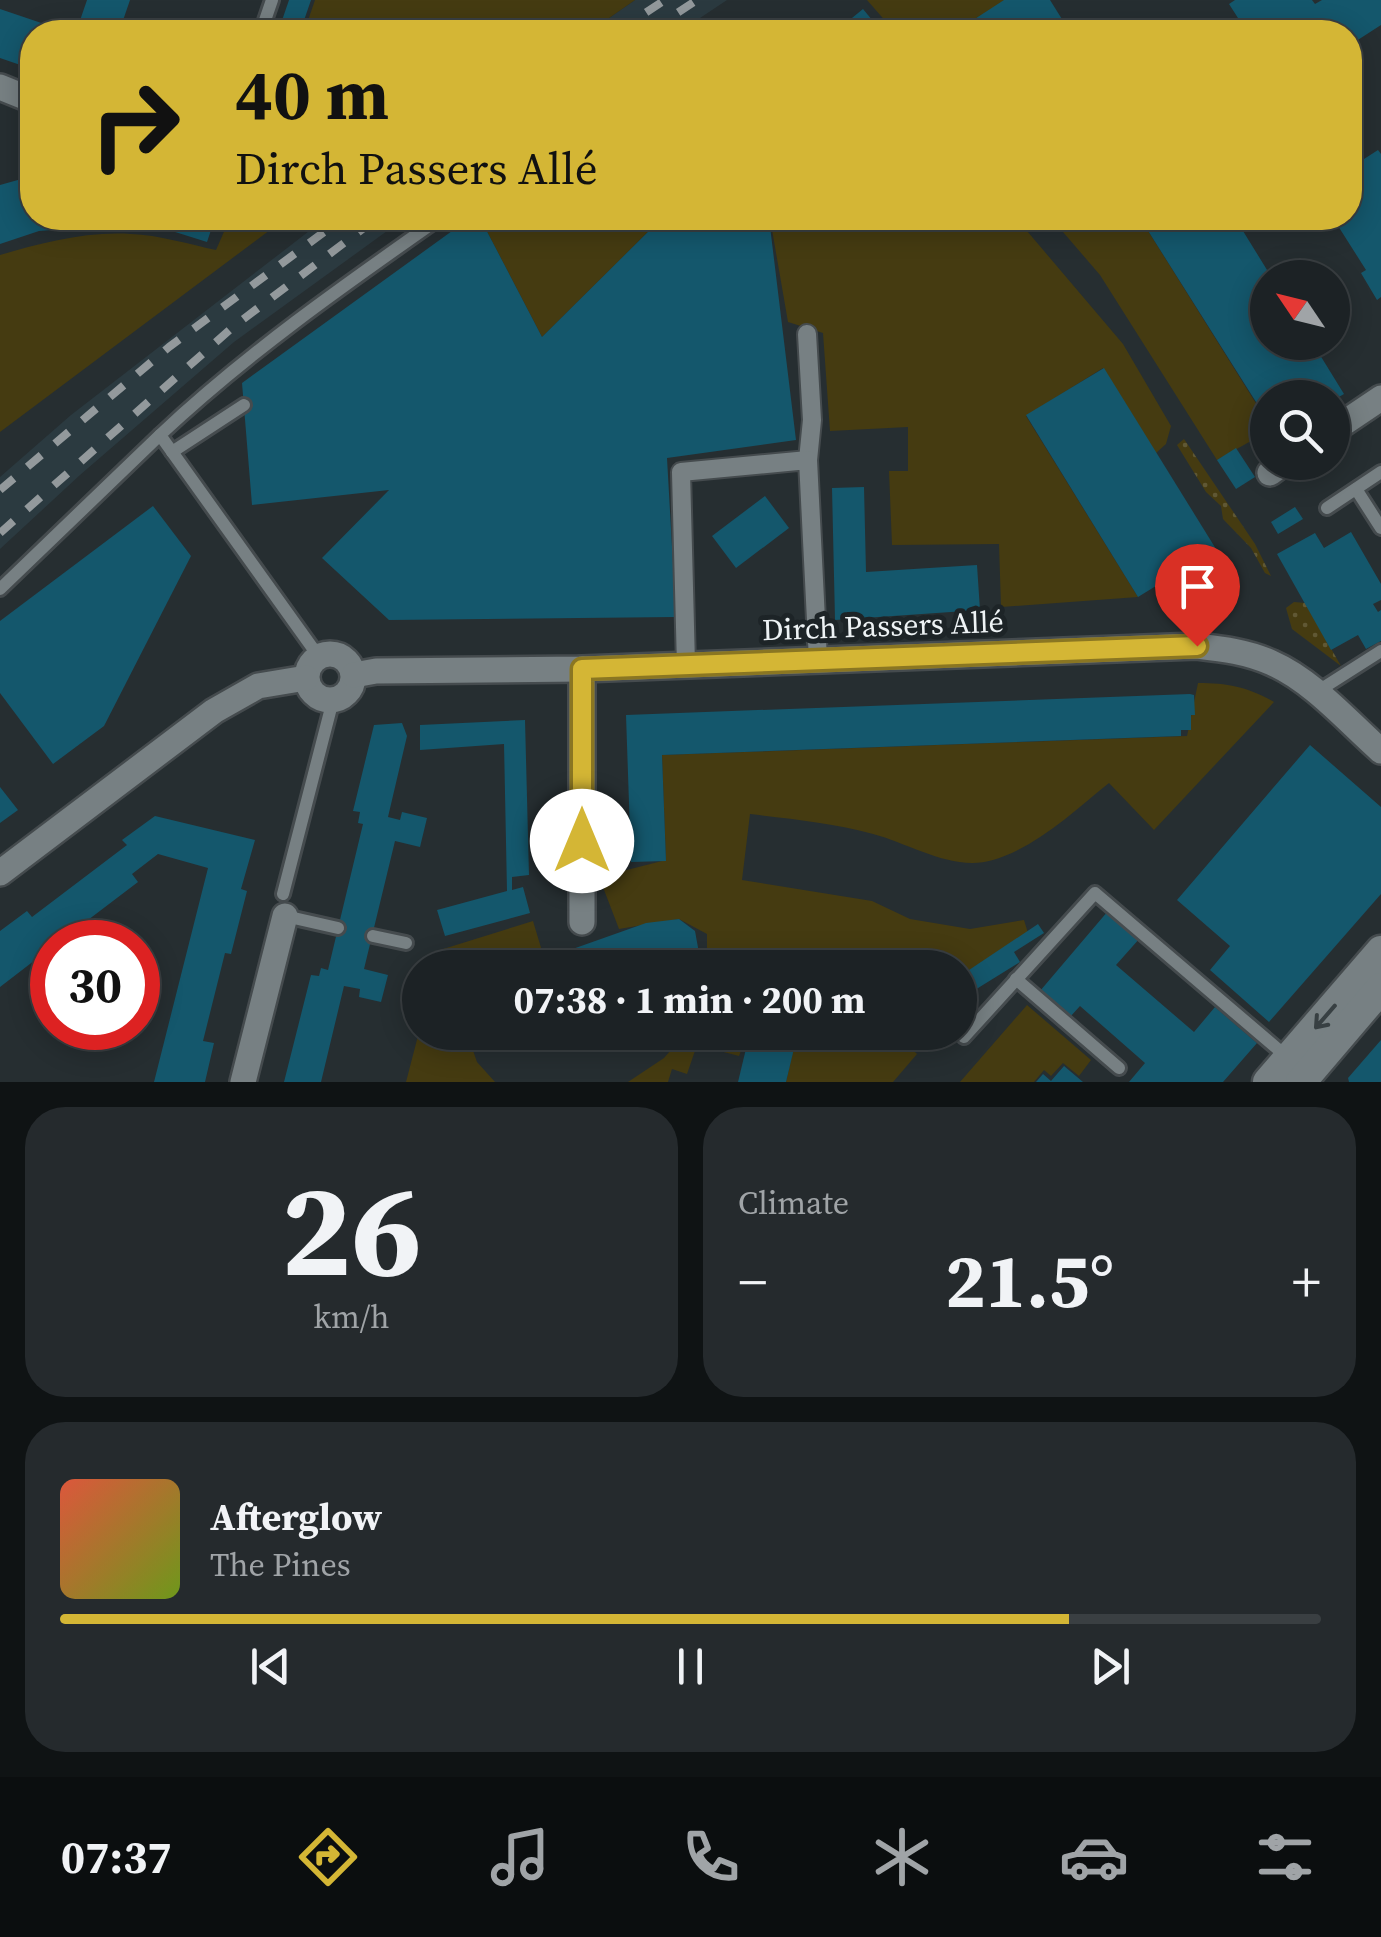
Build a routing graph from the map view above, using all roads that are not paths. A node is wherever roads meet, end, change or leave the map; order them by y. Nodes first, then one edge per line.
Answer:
1 (423, 230) edge
2 (807, 334) dead end
3 (1381, 398) edge
4 (244, 405) dead end
5 (1350, 419) edge
6 (160, 435) junction
7 (172, 452) junction
8 (808, 460) junction
9 (1381, 472) edge
10 (1356, 489) junction
11 (1327, 508) dead end
12 (1381, 528) edge
13 (0, 589) edge
14 (1381, 651) edge
15 (818, 660) junction
16 (686, 665) junction
17 (312, 667) junction
18 (582, 669) junction
19 (354, 675) junction
20 (1315, 692) junction
21 (333, 700) junction
22 (1381, 750) edge
23 (0, 874) edge
24 (284, 905) junction
25 (582, 922) dead end
26 (338, 928) dead end
27 (372, 936) dead end
28 (406, 942) dead end
29 (1381, 951) edge
30 (1016, 979) junction
31 (1381, 988) edge
32 (977, 1022) edge
33 (1120, 1068) dead end
34 (1295, 1070) edge
35 (243, 1082) edge
36 (1268, 1082) edge

1 - 6 lane
2 - 8 street
3 - 5 street
4 - 7 lane
6 - 7 lane
6 - 13 lane
7 - 17 lane
8 - 15 street
8 - 16 street
9 - 10 lane
10 - 11 lane
10 - 12 lane
14 - 20 lane
15 - 16 street, Dirch Passers Allé
15 - 20 street, Dirch Passers Allé
16 - 18 street, Dirch Passers Allé
17 - 19 street
17 - 21 street
17 - 23 street
18 - 19 street, Dirch Passers Allé
18 - 25 street
19 - 21 street
20 - 22 street, Dirch Passers Allé
21 - 24 lane
24 - 26 lane
24 - 35 street
27 - 28 lane
29 -> 34 street
30 - 32 lane
30 - 33 lane
30 - 34 lane
31 - 34 street
34 - 36 street

